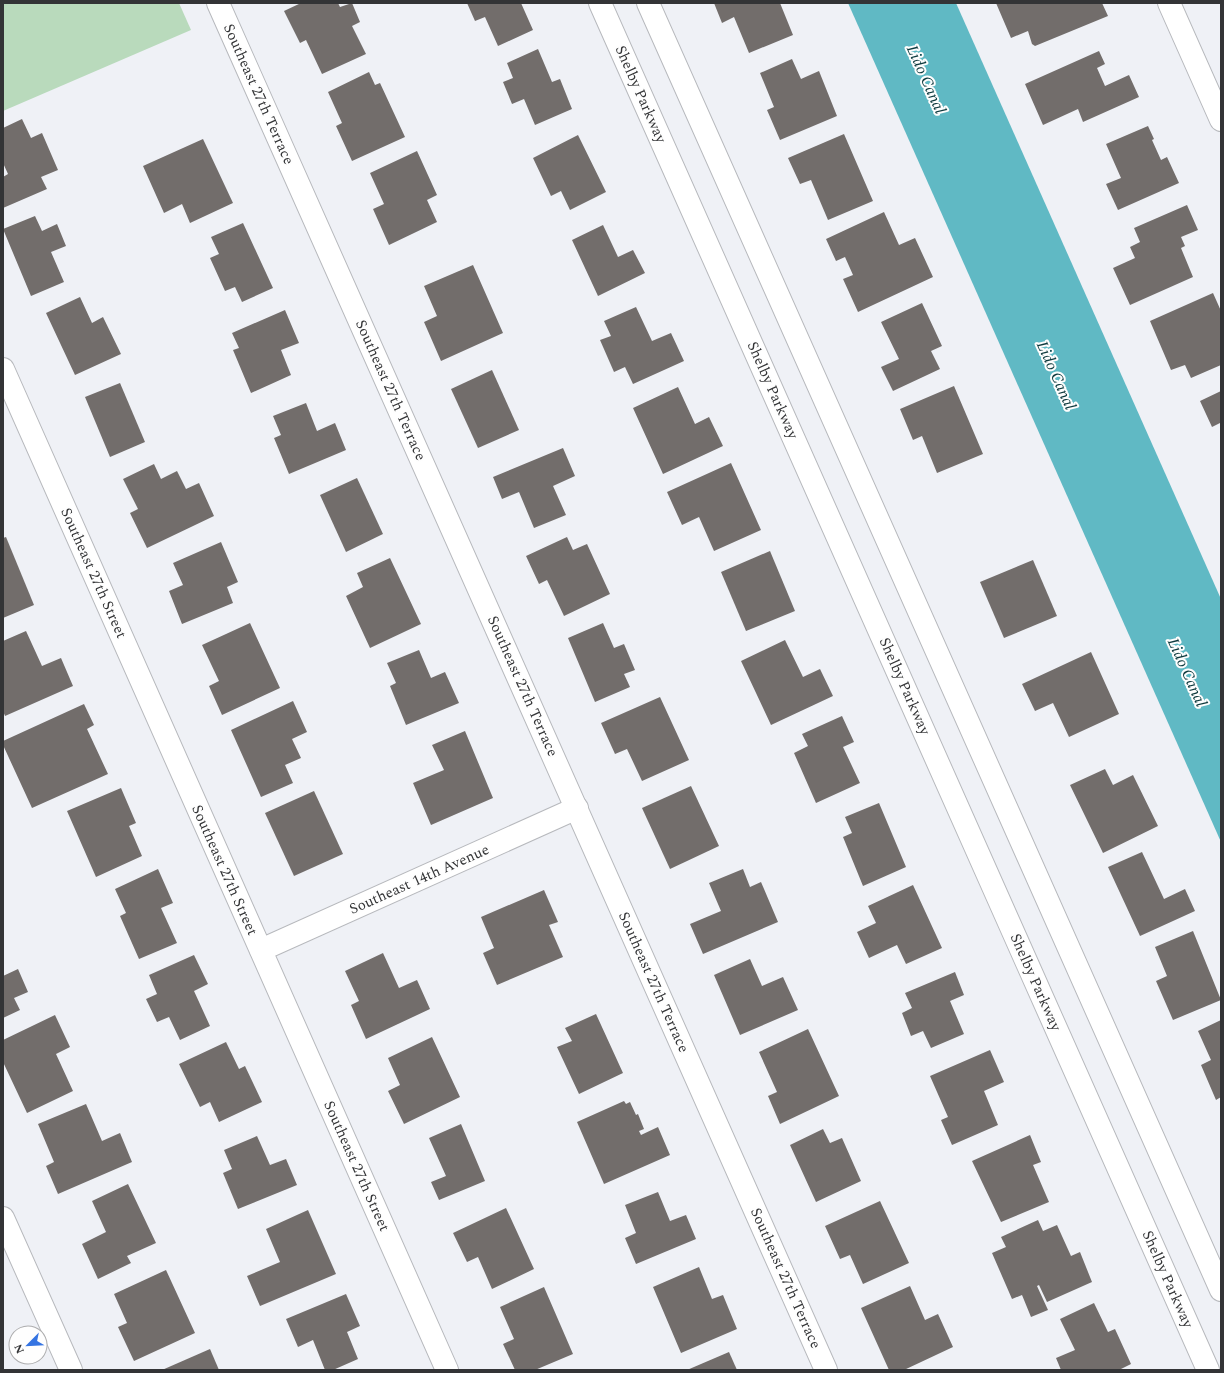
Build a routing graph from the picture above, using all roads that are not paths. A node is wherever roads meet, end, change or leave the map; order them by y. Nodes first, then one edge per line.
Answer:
1 (218, 3) edge
2 (600, 3) edge
3 (648, 3) edge
4 (1169, 3) edge
5 (1221, 120) edge
6 (3, 369) edge
7 (577, 808) junction
8 (261, 950) junction
9 (3, 1218) edge
10 (1221, 1290) edge
11 (71, 1370) edge
12 (448, 1370) edge
13 (826, 1370) edge
14 (1208, 1370) edge

1 - 7 street, Southeast 27th Terrace
2 - 14 street, Shelby Parkway
3 - 10 street
4 - 5 street
6 - 8 street, Southeast 27th Street
7 - 8 street, Southeast 14th Avenue
7 - 13 street, Southeast 27th Terrace
8 - 12 street, Southeast 27th Street
9 - 11 street

